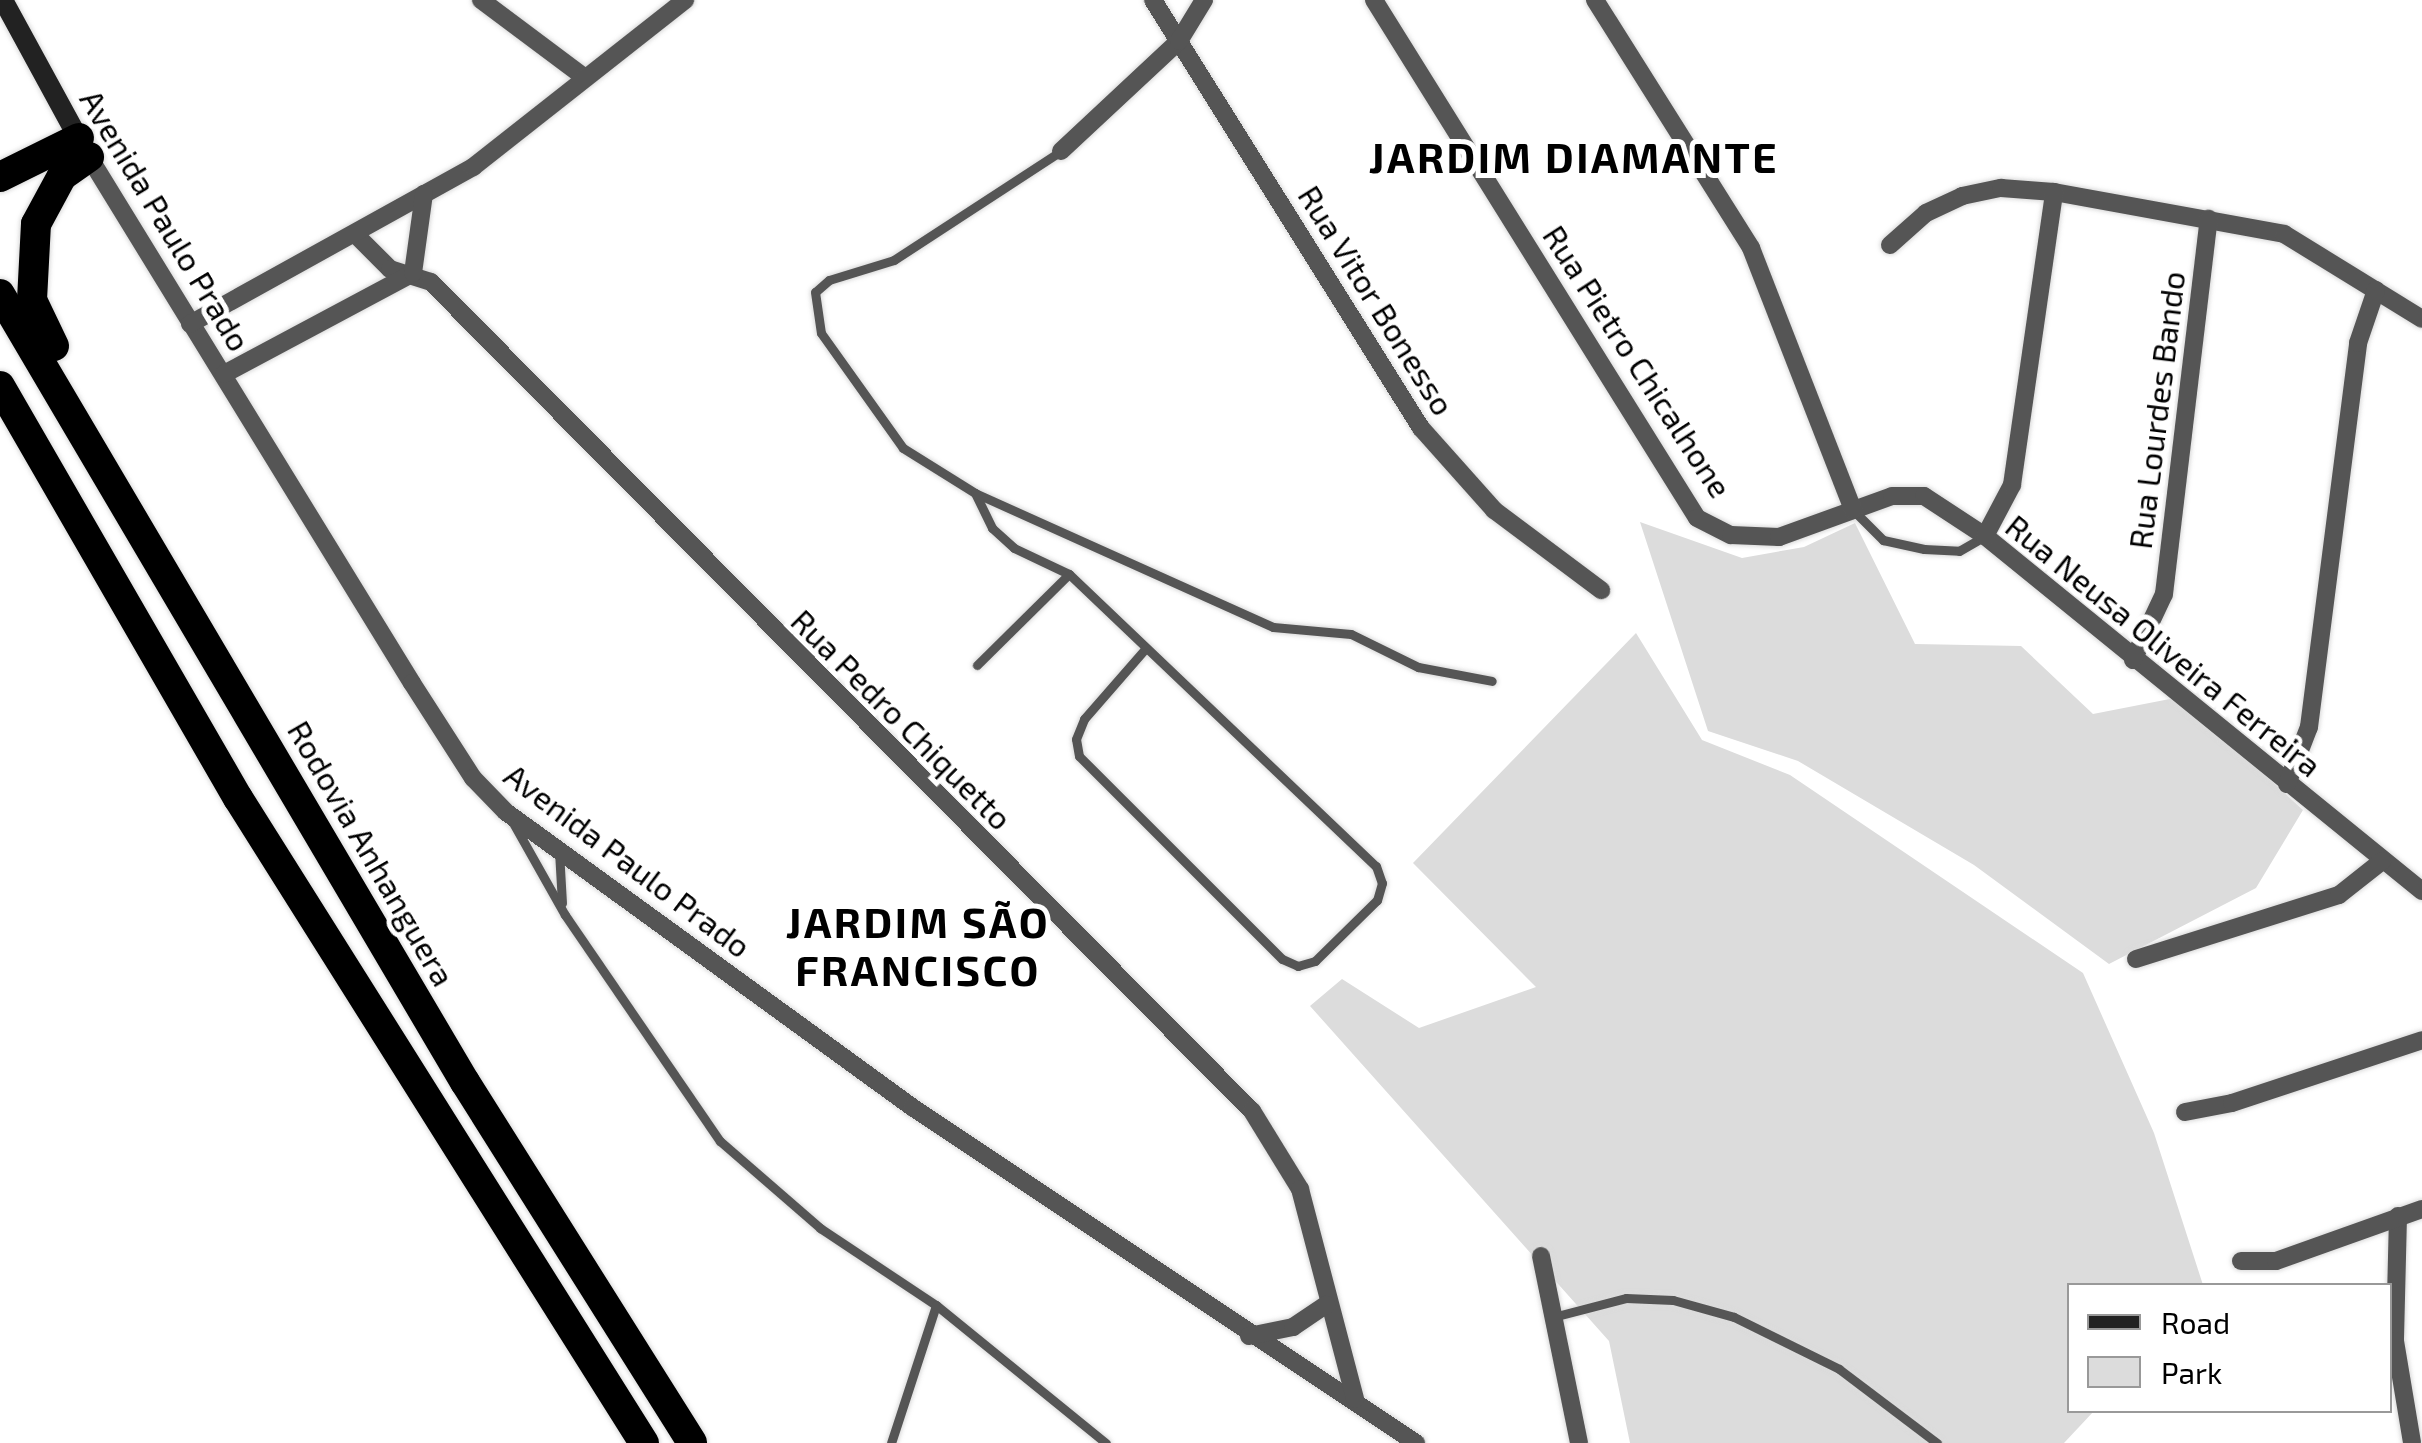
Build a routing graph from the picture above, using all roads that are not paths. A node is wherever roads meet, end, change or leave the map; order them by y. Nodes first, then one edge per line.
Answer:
1 (3, 0) edge
2 (481, 0) edge
3 (685, 0) edge
4 (1153, 0) edge
5 (1204, 0) edge
6 (1374, 0) edge
7 (1602, 2) edge
8 (1179, 41) junction
9 (584, 77) junction
10 (84, 147) junction
11 (1062, 151) joint
12 (0, 177) edge
13 (2054, 192) junction
14 (424, 194) junction
15 (2209, 219) junction
16 (355, 234) junction
17 (1890, 245) dead end
18 (413, 273) junction
19 (2376, 290) junction
20 (0, 294) edge
21 (2422, 318) edge
22 (190, 324) junction
23 (224, 374) junction
24 (0, 386) edge
25 (0, 425) edge
26 (60, 490) junction
27 (120, 490) junction
28 (975, 493) junction
29 (1853, 510) junction
30 (1985, 536) junction
31 (1069, 574) junction
32 (1600, 590) dead end
33 (1146, 648) junction
34 (2132, 660) junction
35 (977, 665) dead end
36 (1492, 682) dead end
37 (2288, 784) junction
38 (506, 812) junction
39 (558, 851) junction
40 (2382, 861) junction
41 (2422, 891) edge
42 (566, 915) junction
43 (2136, 959) dead end
44 (2422, 1040) edge
45 (2184, 1112) dead end
46 (2422, 1209) edge
47 (2398, 1216) junction
48 (1541, 1256) dead end
49 (2240, 1261) dead end
50 (1326, 1304) junction
51 (936, 1305) junction
52 (1553, 1317) junction
53 (1248, 1336) junction
54 (1341, 1356) junction
55 (1303, 1371) junction
56 (1355, 1399) junction
57 (644, 1443) edge
58 (692, 1443) edge
59 (891, 1443) edge
60 (1106, 1443) edge
61 (1416, 1443) edge
62 (1579, 1443) edge
63 (1937, 1443) edge
64 (2412, 1443) edge

1 - 10 street, Avenida Paulo Prado
2 - 9 street
3 - 9 street
4 - 8 street, Rua Vitor Bonesso
5 - 8 street
6 - 29 street, Rua Pietro Chicalhone
7 - 29 street
8 - 11 street
8 - 32 street, Rua Vitor Bonesso
9 - 14 street
10 - 12 highway
10 - 22 street, Avenida Paulo Prado
10 - 27 highway
11 - 28 lane
13 - 15 street
13 - 17 street
13 - 30 street
14 - 16 street
14 - 18 street
15 - 19 street
15 - 34 street, Rua Lourdes Bando
16 - 18 street, Rua Pedro Chiquetto
16 - 22 street
18 - 23 street
18 - 50 street, Rua Pedro Chiquetto
19 - 21 street
19 - 37 street
20 - 27 highway, Rodovia Anhanguera
22 - 23 street, Avenida Paulo Prado
23 - 38 street, Avenida Paulo Prado
24 - 26 highway
25 - 26 highway
26 - 57 highway
27 - 58 highway, Rodovia Anhanguera
28 - 31 lane
28 - 36 lane
29 - 30 street, Rua Neusa Oliveira Ferreira
29 - 30 lane
30 - 34 street, Rua Neusa Oliveira Ferreira
31 - 33 lane
31 - 35 lane
33 - 33 lane
34 - 37 street, Rua Neusa Oliveira Ferreira
37 - 40 street, Rua Neusa Oliveira Ferreira
38 - 39 street, Avenida Paulo Prado
38 - 42 lane
39 - 42 lane
39 - 53 street, Avenida Paulo Prado
40 - 41 street, Rua Neusa Oliveira Ferreira
40 - 43 street
42 - 51 lane
44 - 45 street
46 - 47 street
47 - 49 street
47 - 64 street
48 - 52 street
50 - 53 street
50 - 54 street, Rua Pedro Chiquetto
51 - 59 lane
51 - 60 lane
52 - 62 street
52 - 63 lane
53 - 55 street, Avenida Paulo Prado
54 - 55 street
54 - 56 street, Rua Pedro Chiquetto
55 - 56 street, Avenida Paulo Prado
56 - 61 street, Avenida Paulo Prado

